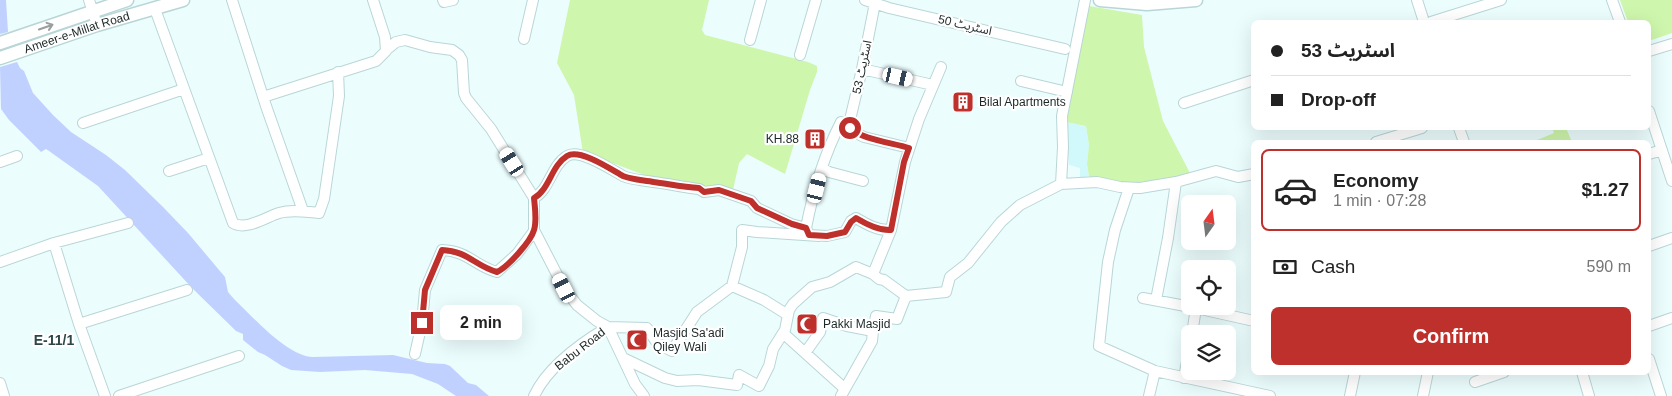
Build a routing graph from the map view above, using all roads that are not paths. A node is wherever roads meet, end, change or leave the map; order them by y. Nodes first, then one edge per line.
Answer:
1 (127, 0) edge
2 (183, 0) edge
3 (232, 0) edge
4 (373, 0) edge
5 (443, 0) edge
6 (454, 0) edge
7 (533, 0) edge
8 (761, 0) edge
9 (816, 0) edge
10 (1085, 0) edge
11 (1100, 0) edge
12 (1196, 0) edge
13 (1416, 0) edge
14 (1501, 0) edge
15 (1612, 0) edge
16 (870, 2) edge
17 (91, 6) edge
18 (155, 9) junction
19 (1423, 20) edge
20 (1438, 20) edge
21 (1619, 20) edge
22 (97, 25) junction
23 (524, 38) dead end
24 (750, 40) dead end
25 (0, 43) edge
26 (1672, 44) edge
27 (1065, 49) dead end
28 (386, 50) junction
29 (1651, 50) edge
30 (800, 55) dead end
31 (0, 58) edge
32 (941, 67) dead end
33 (862, 69) junction
34 (338, 72) junction
35 (1021, 81) dead end
36 (1251, 81) edge
37 (933, 85) junction
38 (184, 89) junction
39 (1067, 92) junction
40 (263, 97) junction
41 (1184, 103) dead end
42 (1651, 117) edge
43 (841, 122) dead end
44 (83, 123) dead end
45 (1415, 130) edge
46 (1383, 140) edge
47 (909, 148) junction
48 (1662, 150) junction
49 (1651, 153) edge
50 (17, 156) dead end
51 (210, 158) junction
52 (0, 162) edge
53 (822, 168) junction
54 (169, 171) dead end
55 (1251, 175) edge
56 (863, 181) dead end
57 (1176, 182) junction
58 (1672, 182) edge
59 (1061, 184) junction
60 (1129, 188) junction
61 (534, 198) junction
62 (303, 211) junction
63 (128, 223) dead end
64 (806, 228) junction
65 (534, 230) junction
66 (891, 230) junction
67 (819, 236) junction
68 (1672, 238) edge
69 (54, 243) junction
70 (1651, 245) edge
71 (0, 262) edge
72 (873, 274) junction
73 (732, 286) junction
74 (187, 290) dead end
75 (906, 296) junction
76 (1143, 298) dead end
77 (1156, 300) junction
78 (1181, 305) edge
79 (1227, 315) edge
80 (788, 316) junction
81 (1672, 318) edge
82 (1251, 320) edge
83 (79, 324) junction
84 (1651, 325) edge
85 (608, 327) junction
86 (873, 331) junction
87 (783, 333) junction
88 (805, 353) junction
89 (415, 354) dead end
90 (239, 356) dead end
91 (623, 358) junction
92 (1651, 365) edge
93 (1155, 371) junction
94 (1354, 375) edge
95 (1427, 375) edge
96 (1495, 375) edge
97 (1583, 375) edge
98 (1181, 377) edge
99 (1194, 380) edge
100 (1475, 382) dead end
101 (0, 383) edge
102 (842, 392) edge
103 (641, 395) edge
104 (4, 396) edge
105 (104, 396) edge
106 (119, 396) edge
107 (534, 396) edge
108 (1149, 396) edge
109 (1270, 396) edge
110 (1350, 396) edge
111 (1423, 396) edge
112 (1589, 396) edge
113 (1661, 396) edge

1 - 17 main road, Ameer-e-Millat Road
2 - 18 main road, Ameer-e-Millat Road
3 - 40 street
4 - 28 street
5 - 6 street
7 - 23 street
8 - 24 street
9 - 30 street
10 - 39 street
11 - 12 main road
13 - 19 street
14 - 20 street
15 - 21 street
16 - 27 street, اسٹریٹ 50
16 - 33 street, اسٹریٹ 53
17 - 22 street
25 -> 17 main road, Ameer-e-Millat Road
18 - 22 main road, Ameer-e-Millat Road
18 - 38 street
22 - 31 main road, Ameer-e-Millat Road
26 - 29 street
28 - 34 street
28 - 61 street
32 - 37 street
33 - 37 street
33 - 47 street, اسٹریٹ 53
34 - 40 street
34 - 62 street
35 - 39 street
36 - 41 street
37 - 47 street
38 - 44 street
38 - 51 street
39 - 59 street
40 - 62 street
42 - 48 street
43 - 53 street
45 - 46 street
47 - 66 street
48 - 49 street
48 - 58 street
50 - 52 street
51 - 54 street
51 - 62 street
53 - 56 street
53 - 64 street
55 - 57 street
57 - 60 street
57 - 77 street
59 - 60 street
59 - 75 street
60 - 93 street
61 - 64 street
61 - 65 street
63 - 69 street
64 - 67 street
65 - 85 street
65 - 89 street
66 - 67 street
66 - 72 street
67 - 73 street
68 - 70 street
69 - 71 street
69 - 83 street
72 - 75 street
72 - 80 street
73 - 80 street
73 - 85 street
74 - 83 street
75 - 86 street
76 - 77 street
77 - 78 street
79 - 82 street
80 - 87 street
81 - 84 street
83 - 105 street
85 - 91 street
85 - 107 street, Babu Road
86 - 88 street
86 - 102 street
87 - 88 street
87 - 91 street
88 - 102 street
90 - 106 street
91 - 103 street
92 - 113 street
93 - 98 street
93 - 108 street
94 - 110 street
95 - 111 street
96 - 100 street
97 - 112 street
99 - 109 street
101 - 104 street

